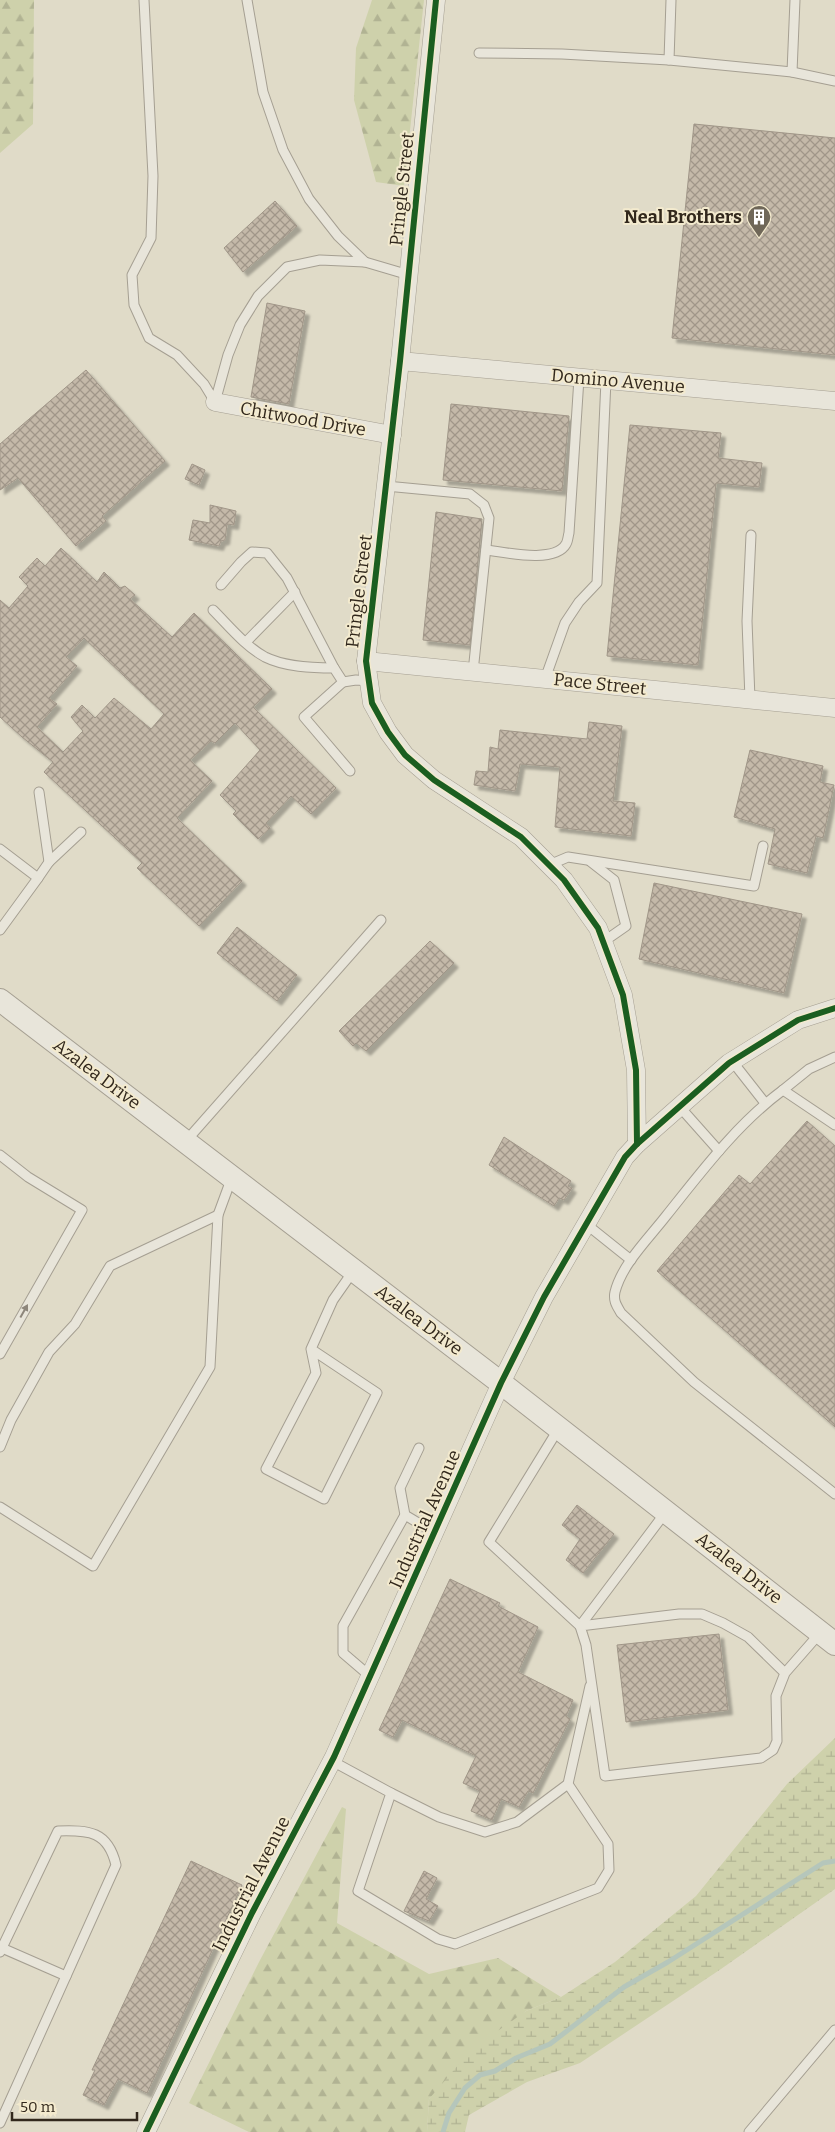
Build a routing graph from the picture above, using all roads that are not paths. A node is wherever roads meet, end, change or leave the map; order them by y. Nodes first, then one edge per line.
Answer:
1 (144, 0) edge
2 (247, 0) edge
3 (436, 0) edge
4 (672, 0) edge
5 (795, 0) edge
6 (479, 53) dead end
7 (669, 60) junction
8 (792, 72) junction
9 (835, 81) edge
10 (365, 262) junction
11 (409, 275) junction
12 (400, 361) junction
13 (579, 378) junction
14 (606, 380) junction
15 (835, 401) edge
16 (215, 402) junction
17 (392, 435) junction
18 (386, 486) junction
19 (751, 535) dead end
20 (486, 550) junction
21 (221, 584) dead end
22 (295, 592) junction
23 (214, 610) dead end
24 (246, 642) junction
25 (366, 661) junction
26 (334, 668) junction
27 (473, 672) junction
28 (545, 679) junction
29 (369, 681) junction
30 (343, 682) junction
31 (750, 699) junction
32 (835, 708) edge
33 (350, 771) dead end
34 (39, 792) dead end
35 (81, 832) dead end
36 (763, 846) dead end
37 (0, 849) edge
38 (590, 860) junction
39 (49, 862) junction
40 (548, 865) junction
41 (38, 878) junction
42 (381, 920) dead end
43 (0, 930) edge
44 (603, 942) junction
45 (0, 1000) edge
46 (835, 1008) edge
47 (835, 1056) edge
48 (732, 1061) junction
49 (784, 1090) junction
50 (765, 1103) junction
51 (679, 1106) junction
52 (835, 1125) edge
53 (185, 1141) junction
54 (637, 1144) junction
55 (719, 1151) junction
56 (0, 1155) edge
57 (232, 1177) junction
58 (218, 1215) junction
59 (586, 1224) junction
60 (631, 1260) junction
61 (354, 1270) junction
62 (311, 1350) junction
63 (0, 1354) edge
64 (501, 1383) junction
65 (559, 1428) junction
66 (0, 1447) edge
67 (419, 1448) dead end
68 (835, 1494) edge
69 (0, 1507) edge
70 (666, 1511) junction
71 (405, 1515) junction
72 (435, 1533) junction
73 (580, 1626) junction
74 (828, 1638) edge
75 (786, 1673) junction
76 (371, 1677) junction
77 (592, 1681) junction
78 (332, 1761) junction
79 (568, 1784) junction
80 (391, 1793) junction
81 (1, 1950) edge
82 (66, 1976) junction
83 (835, 2030) edge
84 (0, 2123) edge
85 (146, 2132) edge
86 (749, 2132) edge

1 - 16 lane
2 - 10 lane
3 - 11 street, Pringle Street
4 - 7 lane
5 - 8 lane
6 - 7 lane
7 - 8 lane
8 - 9 lane
10 - 11 lane
10 - 16 lane
11 - 12 street, Pringle Street
12 - 13 street, Domino Avenue
12 - 17 street, Pringle Street
13 - 14 street, Domino Avenue
13 - 20 lane
14 - 15 street, Domino Avenue
14 - 28 lane
16 - 17 street, Chitwood Drive
17 - 18 street, Pringle Street
18 - 20 lane
18 - 25 street, Pringle Street
19 - 31 lane
20 - 27 lane
21 - 22 lane
22 - 24 lane
22 - 26 lane
23 - 24 lane
24 - 26 lane
25 - 27 street, Pace Street
25 - 29 street, Pringle Street
26 - 30 lane
27 - 28 street, Pace Street
28 - 31 street, Pace Street
29 - 30 lane
29 - 40 street, Pringle Street
30 - 33 lane
31 - 32 street, Pace Street
34 - 39 lane
35 - 39 lane
36 - 38 lane
37 - 41 lane
38 - 40 lane
38 - 44 lane
39 - 41 lane
40 - 44 street, Pringle Street
41 - 43 lane
42 - 53 lane
44 - 54 street, Pringle Street
45 - 53 street, Azalea Drive
46 - 48 street, Industrial Avenue
47 - 49 lane
48 - 50 lane
48 - 51 street, Industrial Avenue
49 - 50 lane
49 - 52 lane
50 - 55 lane
51 - 54 street, Industrial Avenue
51 - 55 lane
53 - 57 street, Azalea Drive
54 - 59 street, Industrial Avenue
55 - 60 lane
63 -> 56 lane
57 - 58 lane
57 - 61 street, Azalea Drive
58 - 66 lane
58 - 69 lane
59 - 60 lane
59 - 64 street, Industrial Avenue
60 - 68 lane
61 - 62 lane
61 - 64 street, Azalea Drive
62 - 62 lane
64 - 65 street, Azalea Drive
64 - 72 street, Industrial Avenue
65 - 70 street, Azalea Drive
65 - 73 lane
67 - 71 lane
70 - 73 lane
70 - 74 street, Azalea Drive
71 - 72 lane
71 - 76 lane
72 - 76 street, Industrial Avenue
73 - 75 lane
73 - 77 lane
74 - 75 lane
75 - 77 lane
76 - 78 street, Industrial Avenue
77 - 79 lane
78 - 80 lane
78 - 85 street, Industrial Avenue
79 - 80 lane
79 - 80 lane
81 - 82 lane
81 - 82 lane
82 - 84 lane
83 - 86 lane

